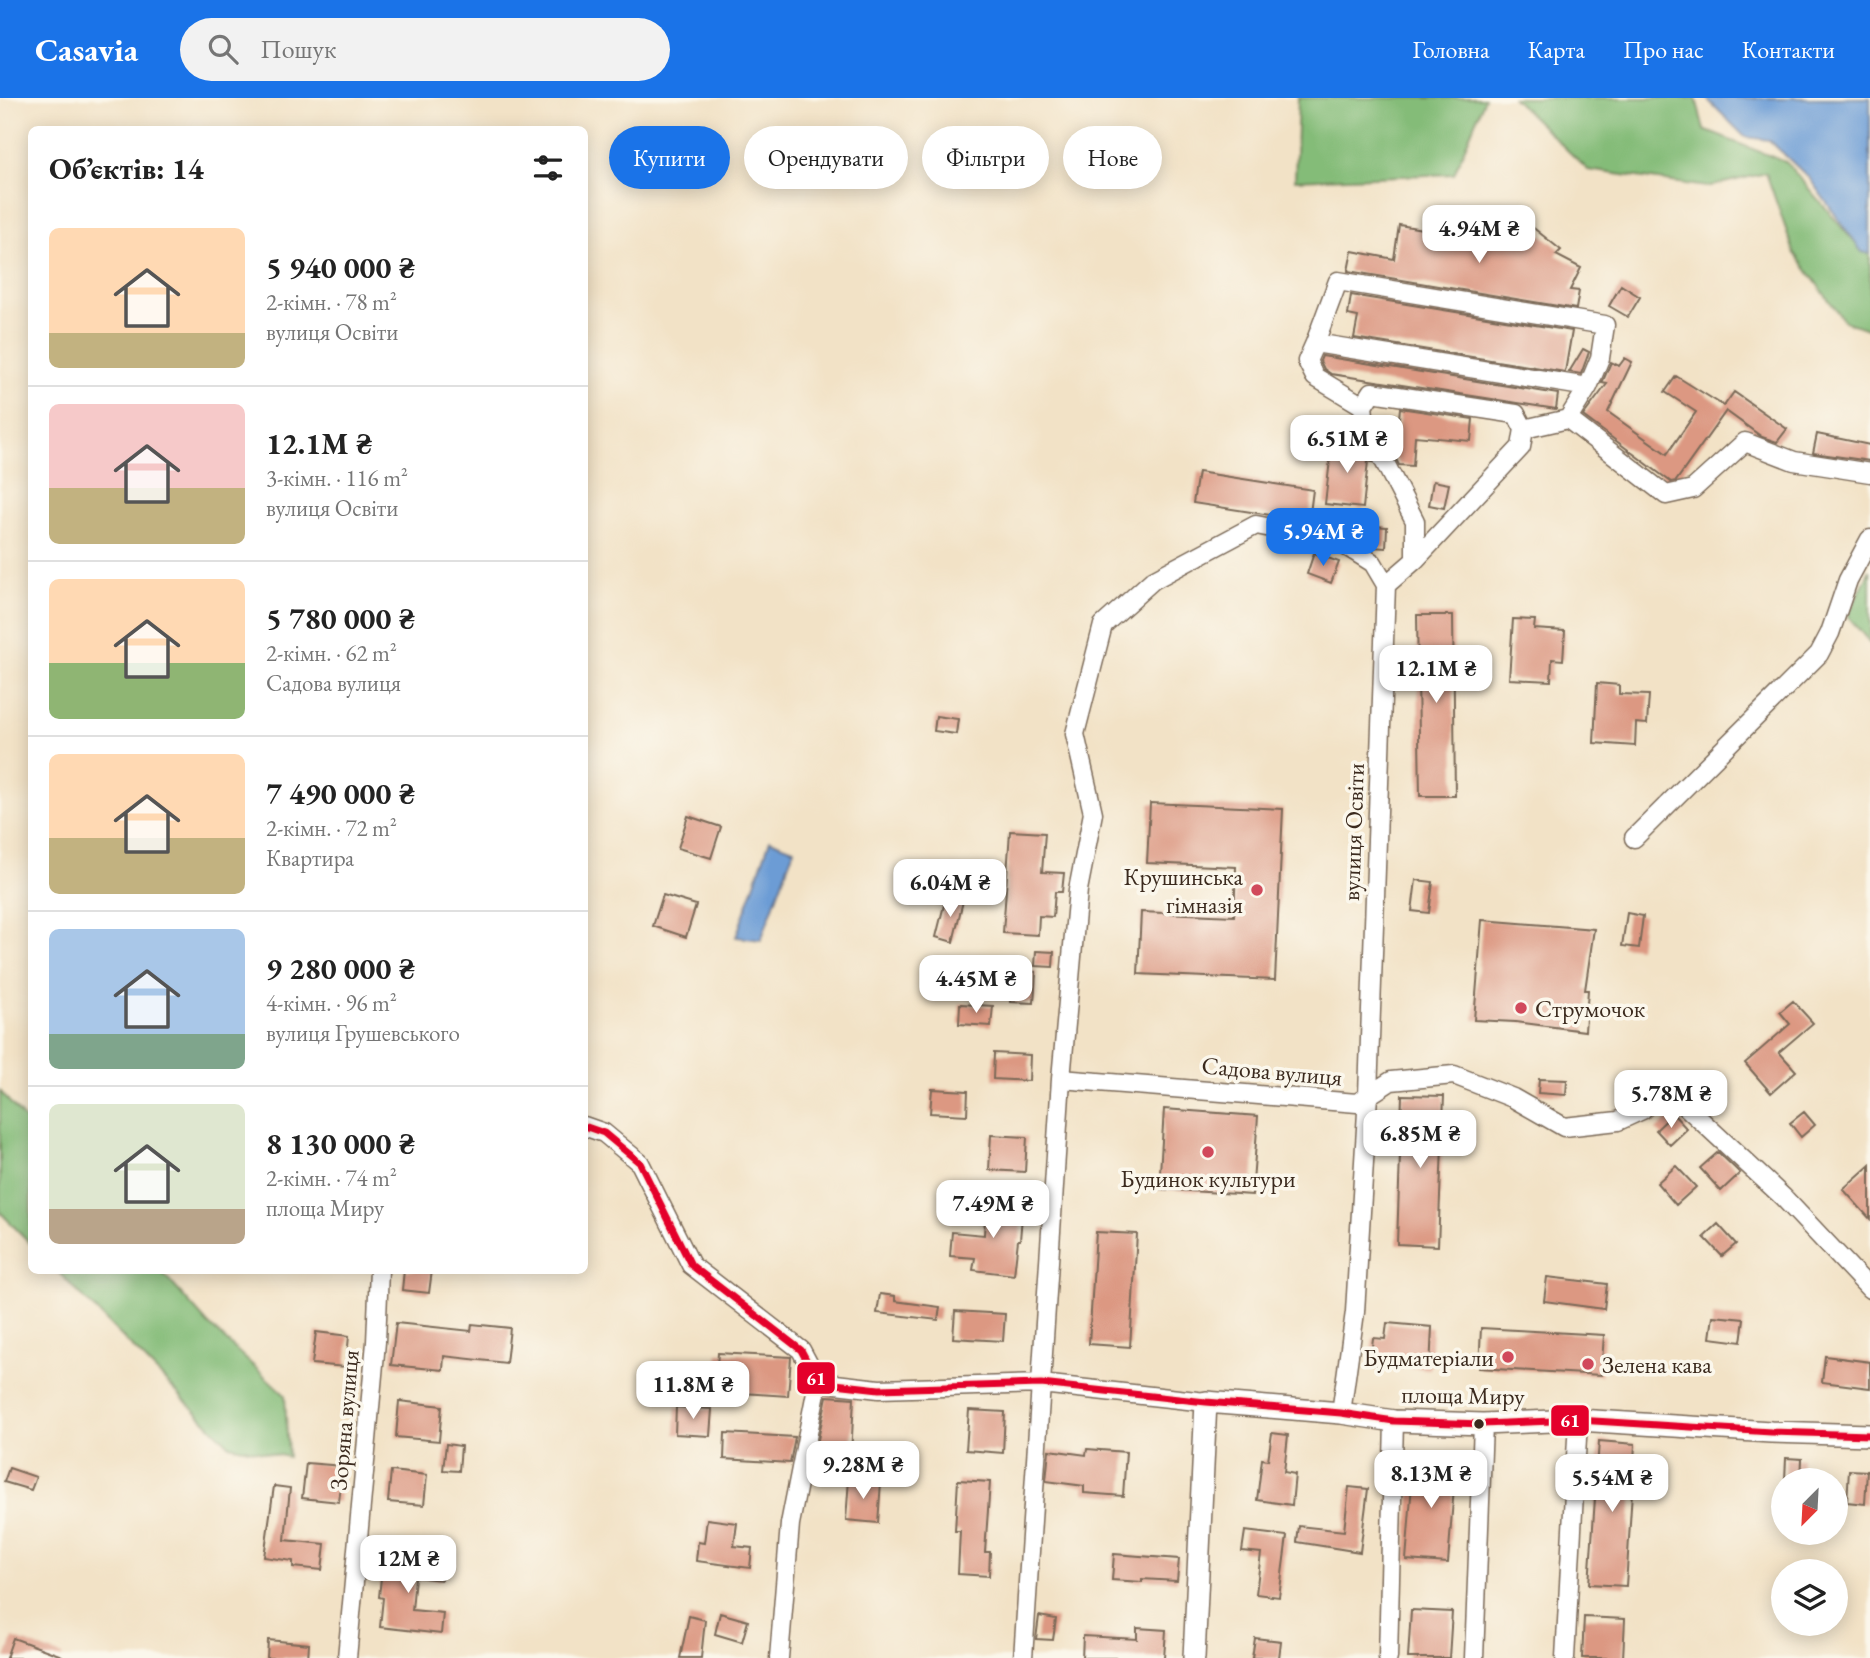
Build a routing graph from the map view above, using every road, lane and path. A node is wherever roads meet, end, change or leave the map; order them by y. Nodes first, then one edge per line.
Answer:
1 (1315, 342) junction
2 (1588, 387) junction
3 (1363, 407) junction
4 (1568, 419) junction
5 (1524, 429) junction
6 (1870, 473) edge
7 (1870, 539) edge
8 (1415, 560) junction
9 (1386, 585) junction
10 (1634, 838) dead end
11 (1061, 1079) junction
12 (1368, 1095) junction
13 (588, 1127) edge
14 (379, 1274) edge
15 (1870, 1289) edge
16 (818, 1382) junction
17 (1041, 1384) junction
18 (1206, 1402) junction
19 (1341, 1413) junction
20 (1578, 1420) junction
21 (1394, 1421) junction
22 (1483, 1424) junction
23 (1870, 1435) edge
24 (347, 1658) edge
25 (779, 1658) edge
26 (1023, 1658) edge
27 (1194, 1658) edge
28 (1388, 1658) edge
29 (1474, 1658) edge
30 (1565, 1658) edge

1 - 2 street
1 - 2 street
1 - 3 street
2 - 4 street
3 - 5 street
3 - 8 street
4 - 5 street
4 - 6 street
5 - 8 street
7 - 10 street
8 - 9 street
9 - 11 street
9 - 12 street, вулиця Освіти
11 - 12 street, Садова вулиця
11 - 17 street
12 - 15 street, Садова вулиця
12 - 19 street, вулиця Освіти
13 - 16 street
14 - 24 street, Зоряна вулиця
16 - 17 street
16 - 25 street
17 - 18 street
17 - 26 street
18 - 19 street, площа Миру
18 - 27 street
19 - 21 street, площа Миру
20 - 22 street, площа Миру
20 - 23 street, площа Миру
20 - 30 street
21 - 22 street, площа Миру
21 - 28 street
22 - 29 street

